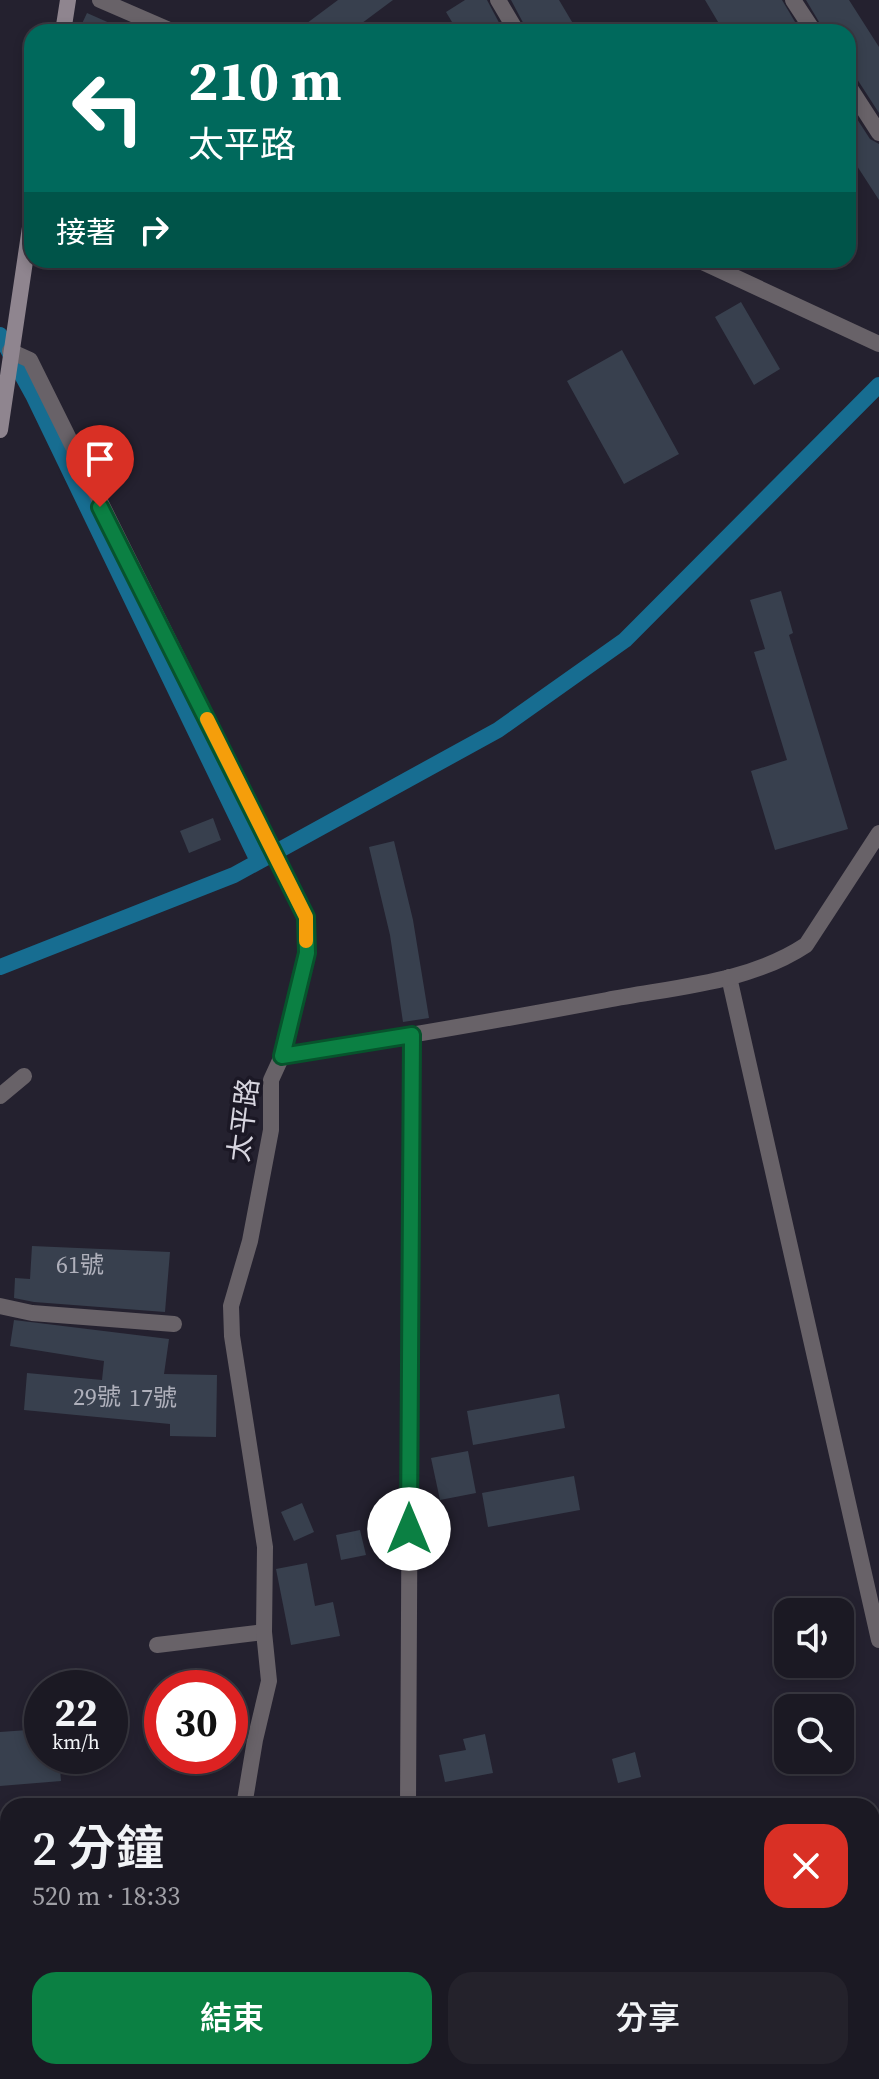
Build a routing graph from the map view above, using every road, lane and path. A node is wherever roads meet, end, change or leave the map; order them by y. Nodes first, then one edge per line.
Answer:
1 (68, 0) edge
2 (100, 0) edge
3 (498, 0) edge
4 (793, 0) edge
5 (64, 24) edge
6 (156, 24) edge
7 (512, 24) edge
8 (809, 24) edge
9 (856, 97) edge
10 (879, 133) edge
11 (24, 264) edge
12 (715, 268) edge
13 (879, 344) edge
14 (10, 351) junction
15 (0, 430) edge
16 (879, 833) edge
17 (729, 977) junction
18 (412, 1035) junction
19 (282, 1056) junction
20 (24, 1076) dead end
21 (0, 1096) edge
22 (0, 1306) edge
23 (174, 1324) dead end
24 (264, 1632) junction
25 (879, 1640) edge
26 (157, 1645) dead end
27 (245, 1798) edge
28 (408, 1798) edge

1 - 5 main road
2 - 6 street
3 - 7 street
4 - 8 street
9 - 10 street
11 - 14 main road
12 - 13 street
14 - 15 main road
14 - 19 street
16 - 17 street, 太平路
17 - 18 street, 太平路
17 - 25 street
18 - 19 street, 太平路
18 - 28 street
19 - 24 street, 太平路
20 - 21 street
22 - 23 street
24 - 26 street
24 - 27 street, 太平路

